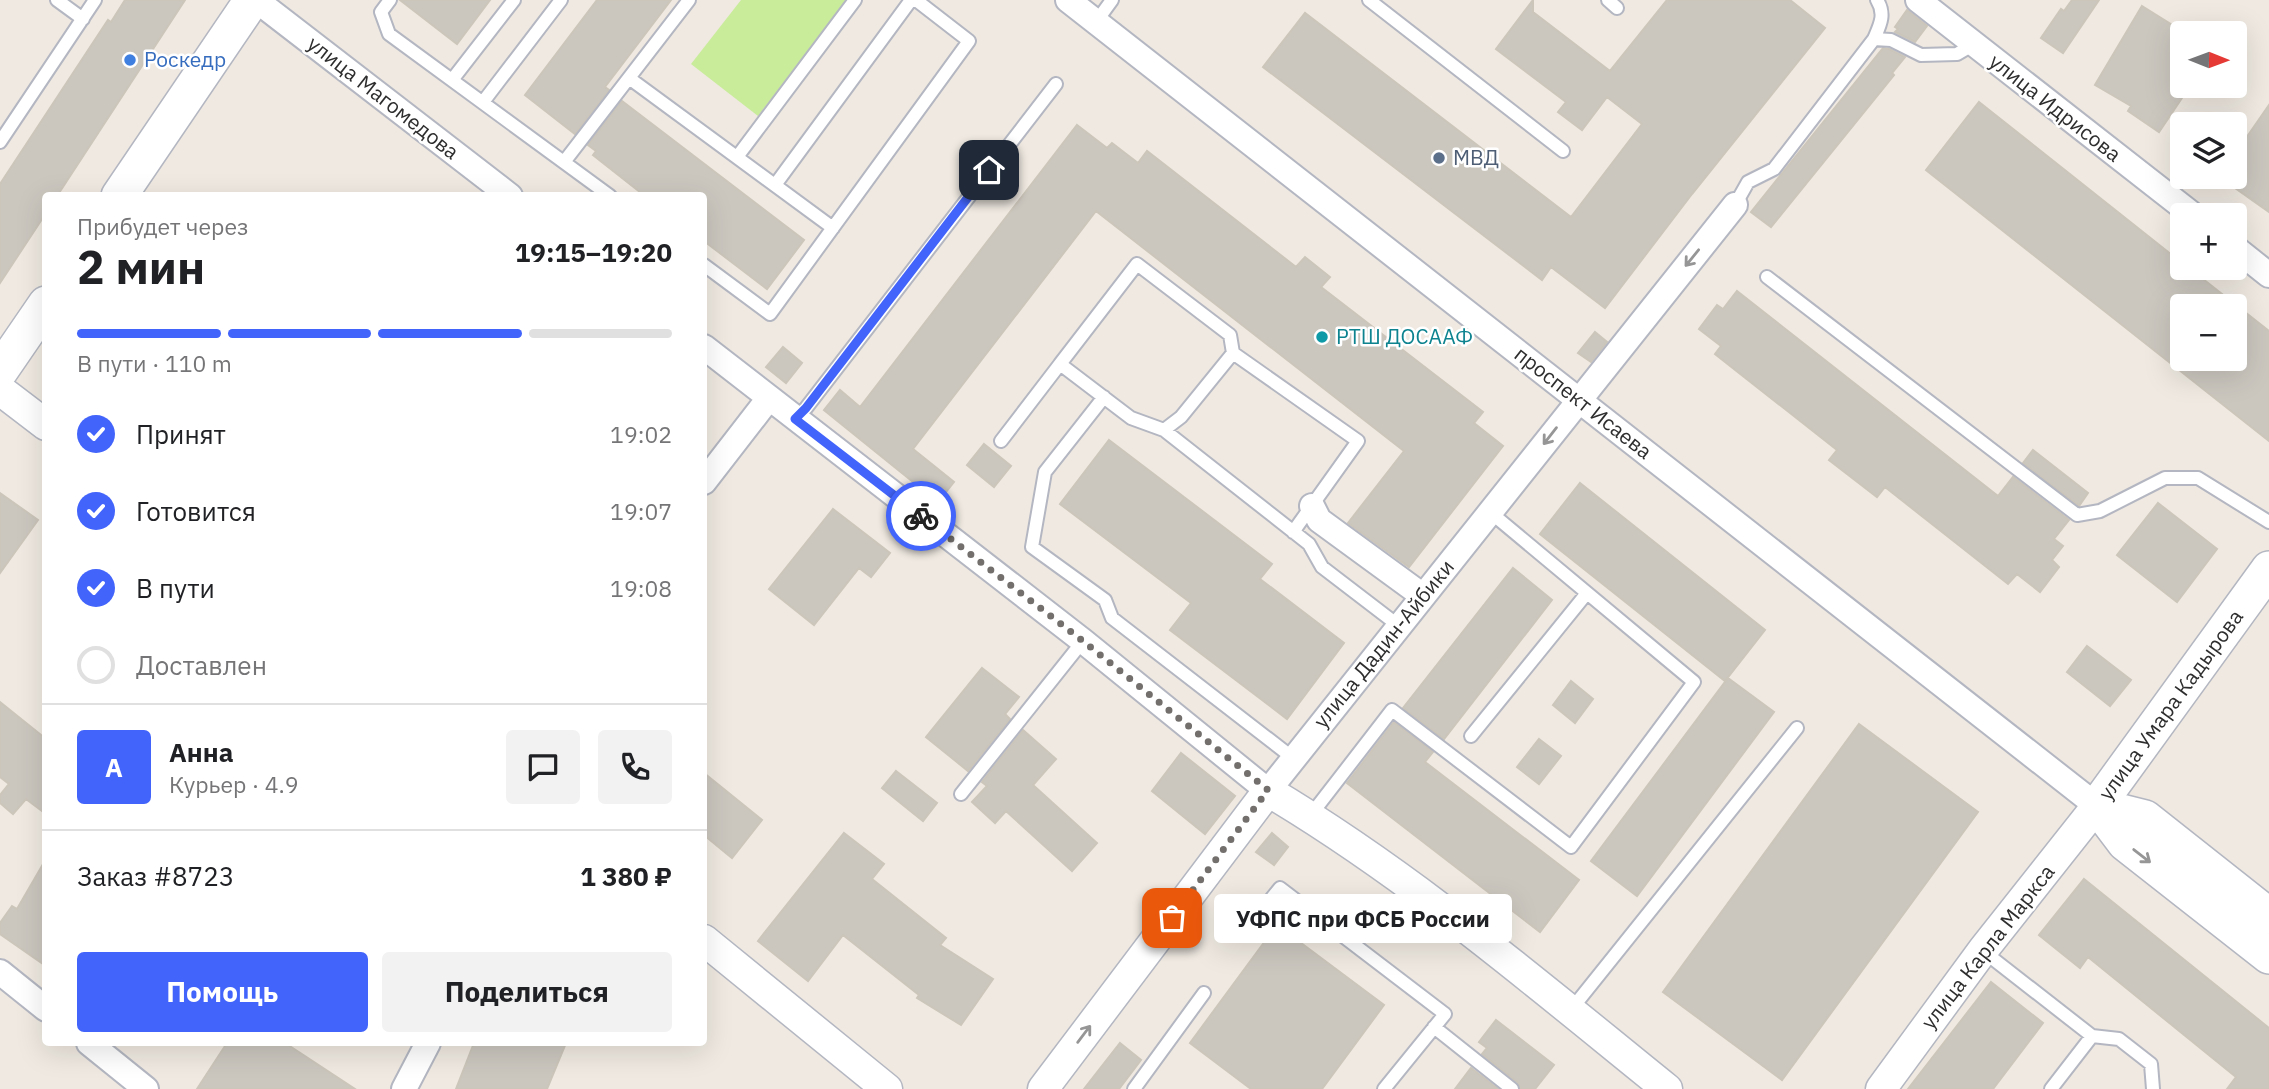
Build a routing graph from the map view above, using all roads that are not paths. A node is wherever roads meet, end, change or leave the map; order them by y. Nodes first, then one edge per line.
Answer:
1 (57, 0) edge
2 (95, 0) edge
3 (254, 0) edge
4 (390, 0) edge
5 (514, 0) edge
6 (561, 0) edge
7 (689, 0) edge
8 (855, 0) edge
9 (914, 0) edge
10 (1068, 0) edge
11 (1112, 0) edge
12 (1369, 0) edge
13 (1877, 0) edge
14 (1918, 0) edge
15 (83, 19) junction
16 (1096, 22) junction
17 (1874, 39) junction
18 (1974, 44) junction
19 (629, 78) junction
20 (452, 80) junction
21 (1056, 84) dead end
22 (483, 102) junction
23 (0, 142) edge
24 (1563, 151) dead end
25 (737, 157) junction
26 (564, 162) junction
27 (775, 185) junction
28 (122, 192) edge
29 (505, 192) edge
30 (605, 192) edge
31 (2178, 203) edge
32 (1735, 205) joint
33 (833, 228) junction
34 (2247, 258) edge
35 (707, 267) edge
36 (2269, 275) edge
37 (1767, 277) dead end
38 (42, 310) edge
39 (707, 348) edge
40 (1233, 353) junction
41 (1060, 364) junction
42 (0, 371) edge
43 (0, 390) edge
44 (1104, 397) junction
45 (769, 398) junction
46 (1578, 399) junction
47 (795, 419) junction
48 (42, 422) edge
49 (1164, 430) junction
50 (1001, 441) dead end
51 (707, 478) edge
52 (1311, 506) junction
53 (1490, 512) junction
54 (2269, 522) edge
55 (1293, 532) junction
56 (2269, 569) edge
57 (1587, 593) junction
58 (1423, 596) junction
59 (1399, 626) junction
60 (1083, 641) junction
61 (1797, 728) dead end
62 (1471, 736) dead end
63 (1293, 758) junction
64 (1268, 790) junction
65 (961, 794) dead end
66 (2097, 806) junction
67 (1310, 816) junction
68 (2269, 916) edge
69 (1254, 920) dead end
70 (707, 942) edge
71 (1983, 950) junction
72 (2269, 956) edge
73 (0, 972) edge
74 (1205, 993) dead end
75 (42, 1006) edge
76 (1570, 1011) junction
77 (1434, 1027) junction
78 (2092, 1036) junction
79 (93, 1046) edge
80 (426, 1046) edge
81 (146, 1089) edge
82 (404, 1089) edge
83 (887, 1089) edge
84 (1044, 1089) edge
85 (1133, 1089) edge
86 (1384, 1089) edge
87 (1512, 1089) edge
88 (1667, 1089) edge
89 (1881, 1089) edge
90 (2051, 1089) edge
91 (2153, 1089) edge

1 - 15 lane
2 - 15 lane
3 - 28 main road
3 - 29 street, улица Магомедова
4 - 20 lane
5 - 20 lane
6 - 22 lane
7 - 19 lane
8 - 25 lane
9 - 27 lane
9 - 33 lane
10 - 16 street, проспект Исаева
11 - 16 lane
12 - 24 lane
13 - 17 lane
14 - 18 street, улица Идрисова
15 - 23 lane
16 - 46 street, проспект Исаева
17 - 18 lane
17 - 32 lane
18 - 31 street, улица Идрисова
19 - 25 lane
19 - 26 lane
20 - 22 lane
21 - 47 lane
22 - 26 lane
25 - 27 lane
26 - 30 lane
27 - 33 lane
32 -> 46 street, улица Дадин-Айбики
33 - 35 lane
34 - 36 street
37 - 54 lane
38 - 42 main road
39 - 45 street
40 - 41 lane
40 - 49 lane
40 - 52 lane
41 - 44 lane
41 - 50 lane
43 - 48 street
44 - 49 lane
44 - 63 lane
45 - 47 street
45 - 51 street
46 -> 53 street, улица Дадин-Айбики
46 - 66 street, проспект Исаева
47 - 60 street
49 - 55 lane
52 - 55 lane
52 - 58 street
53 - 57 lane
53 - 58 street, улица Дадин-Айбики
55 - 59 lane
56 - 66 main road, улица Умара Кадырова
57 - 62 lane
57 - 67 lane
58 - 59 street, улица Дадин-Айбики
59 - 63 street, улица Дадин-Айбики
60 - 64 street
60 - 65 lane
61 - 76 lane
63 - 64 street, улица Дадин-Айбики
64 - 67 street
84 -> 64 street, улица Дадин-Айбики
66 - 68 main road
66 - 71 street, улица Карла Маркса
66 -> 72 main road
67 - 76 street
69 - 77 lane
70 - 83 street
71 - 78 lane
71 - 89 street, улица Карла Маркса
73 - 75 street
74 - 85 lane
76 - 88 street
77 - 86 lane
77 - 87 lane
78 - 90 lane
78 - 91 lane
79 - 81 street
80 - 82 street

